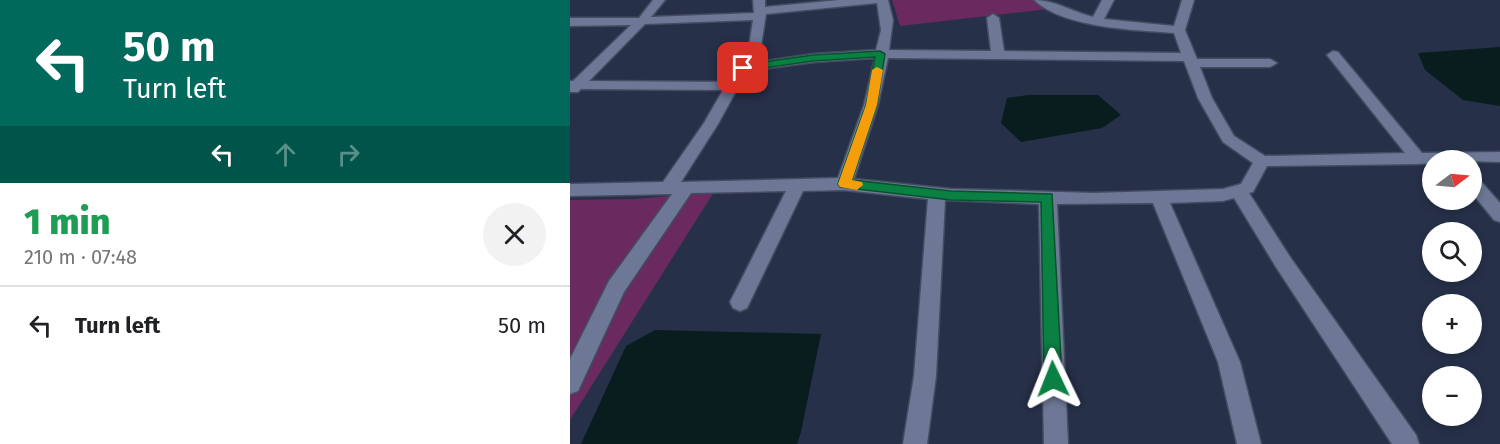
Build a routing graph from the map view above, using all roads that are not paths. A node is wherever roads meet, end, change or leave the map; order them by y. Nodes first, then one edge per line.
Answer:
1 (659, 0) edge
2 (875, 0) edge
3 (882, 0) edge
4 (1040, 0) edge
5 (1108, 0) edge
6 (1188, 0) edge
7 (759, 9) edge
8 (993, 18) dead end
9 (642, 21) junction
10 (1097, 21) junction
11 (570, 22) edge
12 (1179, 30) junction
13 (880, 54) junction
14 (1333, 55) dead end
15 (998, 56) junction
16 (1191, 60) junction
17 (1270, 63) dead end
18 (743, 68) junction
19 (734, 86) junction
20 (573, 88) edge
21 (1500, 157) edge
22 (1482, 158) edge
23 (1418, 159) junction
24 (1422, 159) edge
25 (1262, 161) junction
26 (798, 184) junction
27 (844, 184) junction
28 (678, 186) junction
29 (570, 190) edge
30 (1239, 191) junction
31 (937, 194) junction
32 (1482, 194) edge
33 (1159, 197) junction
34 (1048, 198) junction
35 (1500, 215) edge
36 (740, 302) dead end
37 (570, 383) edge
38 (915, 444) edge
39 (1056, 444) edge
40 (1249, 444) edge
41 (1407, 444) edge

1 - 9 street
2 - 7 street
3 - 13 street
4 - 10 street
5 - 10 street
6 - 12 street
7 - 9 street
7 - 18 street
8 - 15 street
9 - 11 street
9 - 20 street
10 - 12 street
12 - 16 street
13 - 15 street
13 - 18 street
13 - 27 street
14 - 23 street
15 - 16 street
16 - 17 street
16 - 25 street
18 - 19 street
19 - 20 street
19 - 28 street
21 - 22 street
23 - 24 street
23 - 25 street
25 - 30 street
26 - 27 street
26 - 28 street
26 - 36 street
27 - 31 street
28 - 29 street
28 - 37 street
30 - 33 street
30 - 41 street
31 - 34 street
31 - 38 street
32 - 35 street
33 - 34 street
33 - 40 street
34 - 39 street

